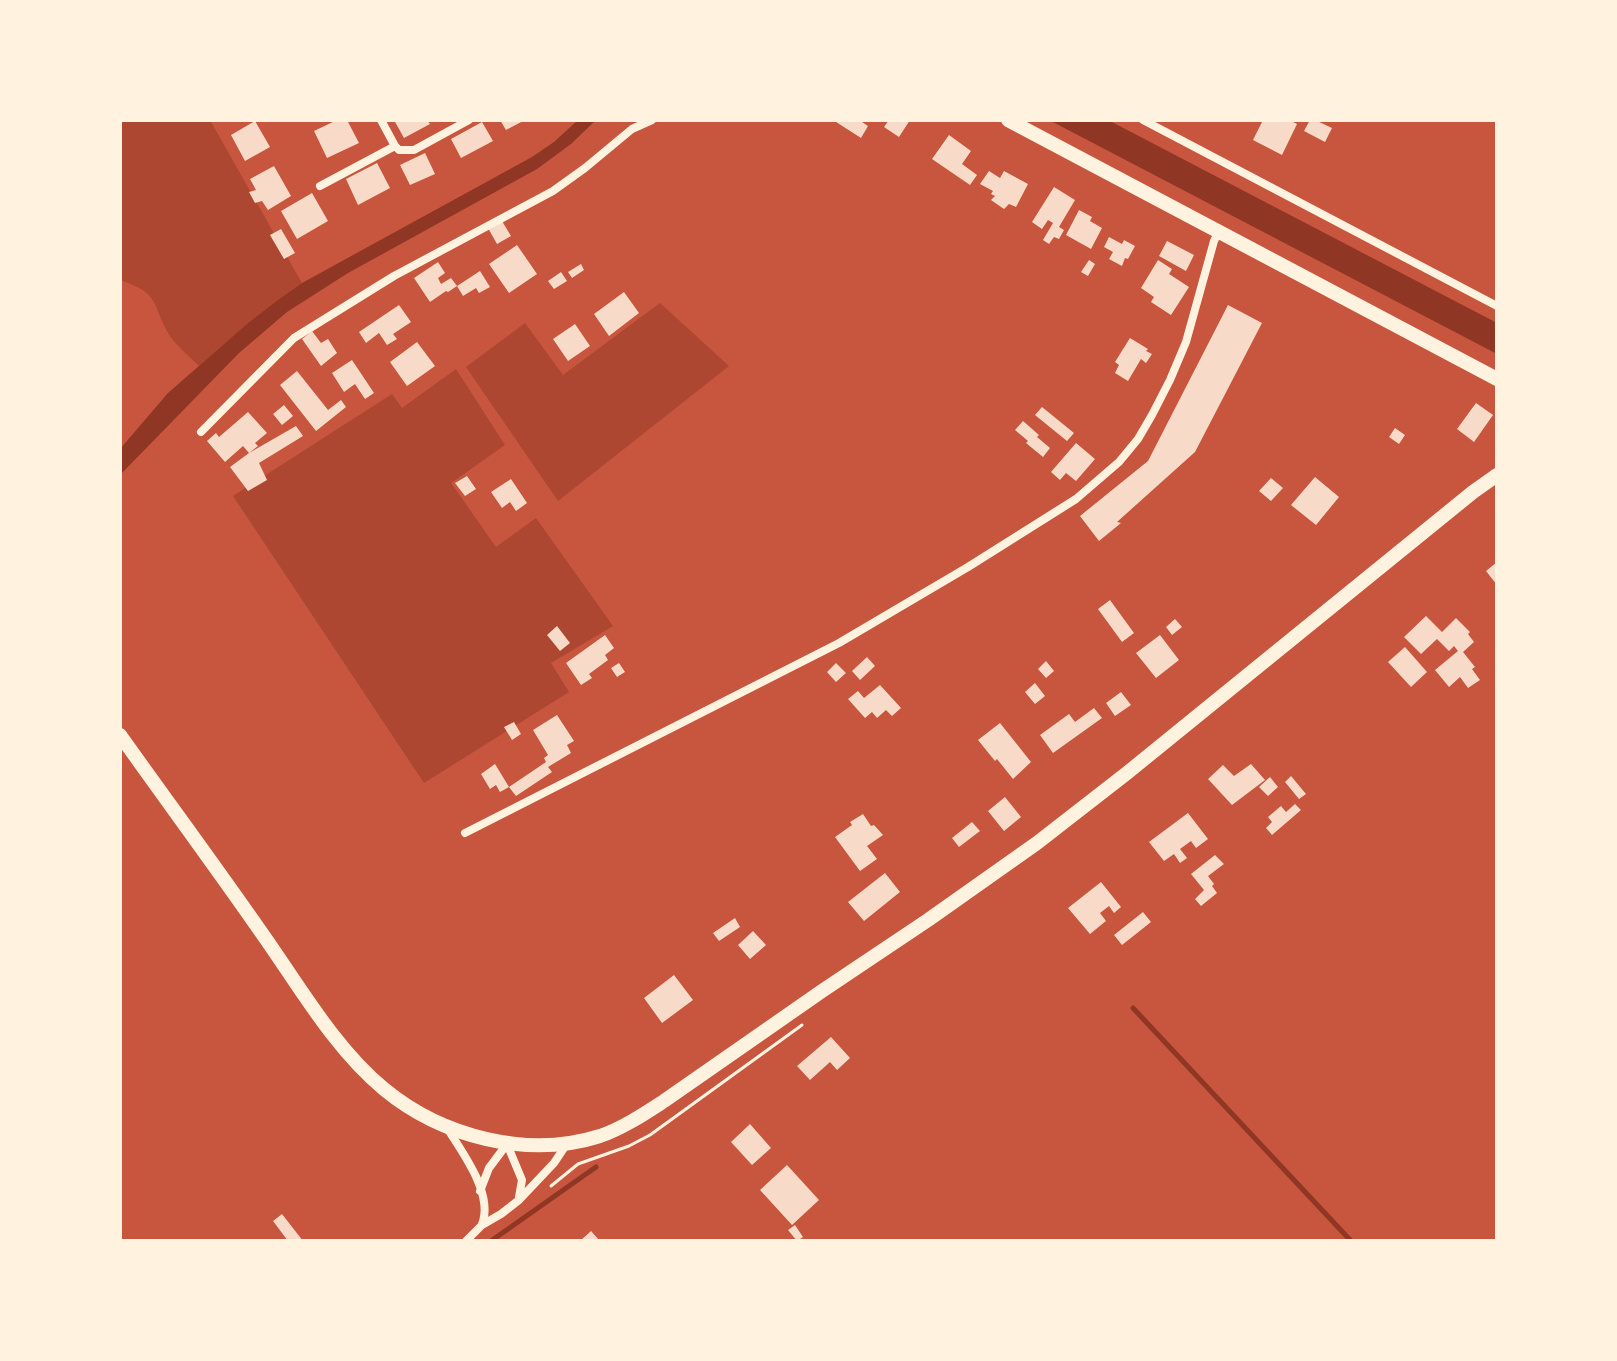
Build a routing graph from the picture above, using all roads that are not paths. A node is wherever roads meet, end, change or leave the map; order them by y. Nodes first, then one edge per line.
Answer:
1 (381, 120) edge
2 (469, 120) edge
3 (652, 120) edge
4 (1008, 120) edge
5 (1143, 120) edge
6 (395, 146) junction
7 (320, 186) dead end
8 (1218, 233) junction
9 (1497, 306) edge
10 (1497, 379) edge
11 (201, 432) dead end
12 (1497, 475) edge
13 (120, 735) edge
14 (465, 833) dead end
15 (446, 1127) junction
16 (568, 1142) junction
17 (507, 1144) junction
18 (480, 1191) junction
19 (519, 1200) junction
20 (482, 1225) junction
21 (466, 1241) edge

1 - 6 street
2 - 6 street
3 - 11 street
4 - 8 main road
5 - 9 street
6 - 7 street
8 - 10 main road
8 - 14 street
12 - 16 main road
13 - 15 main road
15 - 17 main road
15 - 18 street
16 - 17 main road
16 - 19 street
17 - 18 street
17 - 19 street
18 - 20 street
19 - 20 street
20 - 21 street

